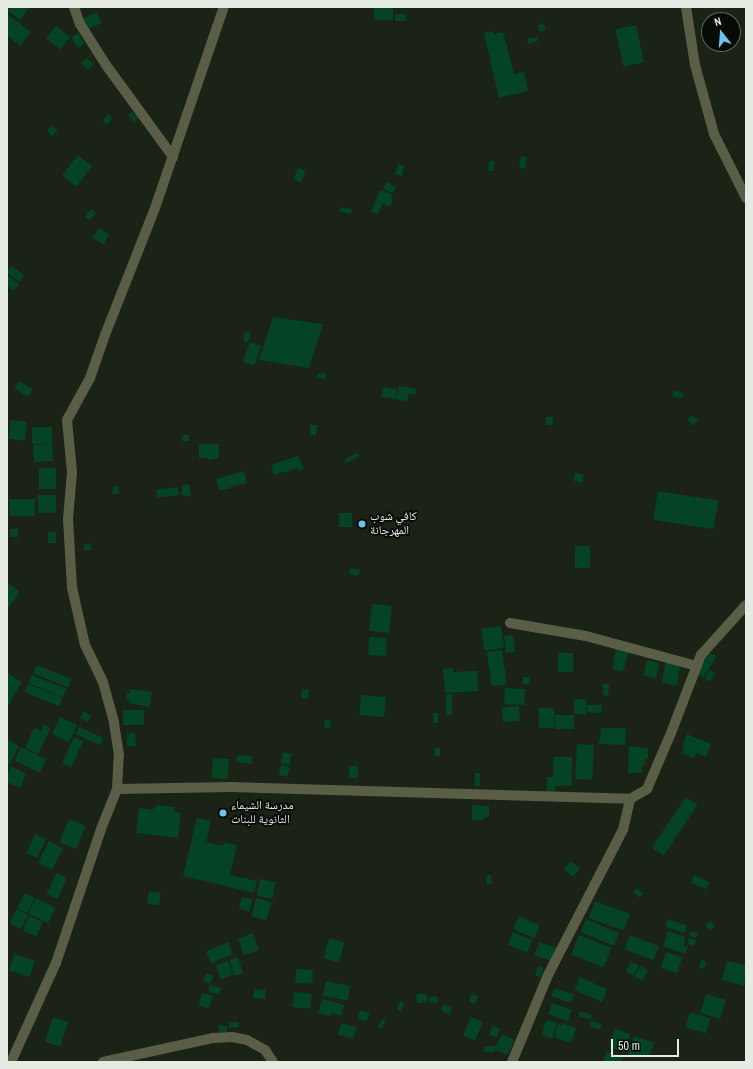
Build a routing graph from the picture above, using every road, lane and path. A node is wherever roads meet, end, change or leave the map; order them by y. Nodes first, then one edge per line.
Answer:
1 (74, 7) edge
2 (224, 7) edge
3 (686, 7) edge
4 (173, 157) junction
5 (746, 198) edge
6 (746, 605) edge
7 (510, 623) dead end
8 (697, 666) junction
9 (117, 789) junction
10 (630, 799) junction
11 (11, 1062) edge
12 (103, 1062) edge
13 (273, 1062) edge
14 (512, 1062) edge

1 - 4 street
2 - 4 street
3 - 5 street
4 - 9 street
6 - 8 street
7 - 8 street
8 - 10 street
9 - 10 street
9 - 11 street
10 - 14 street
12 - 13 street

